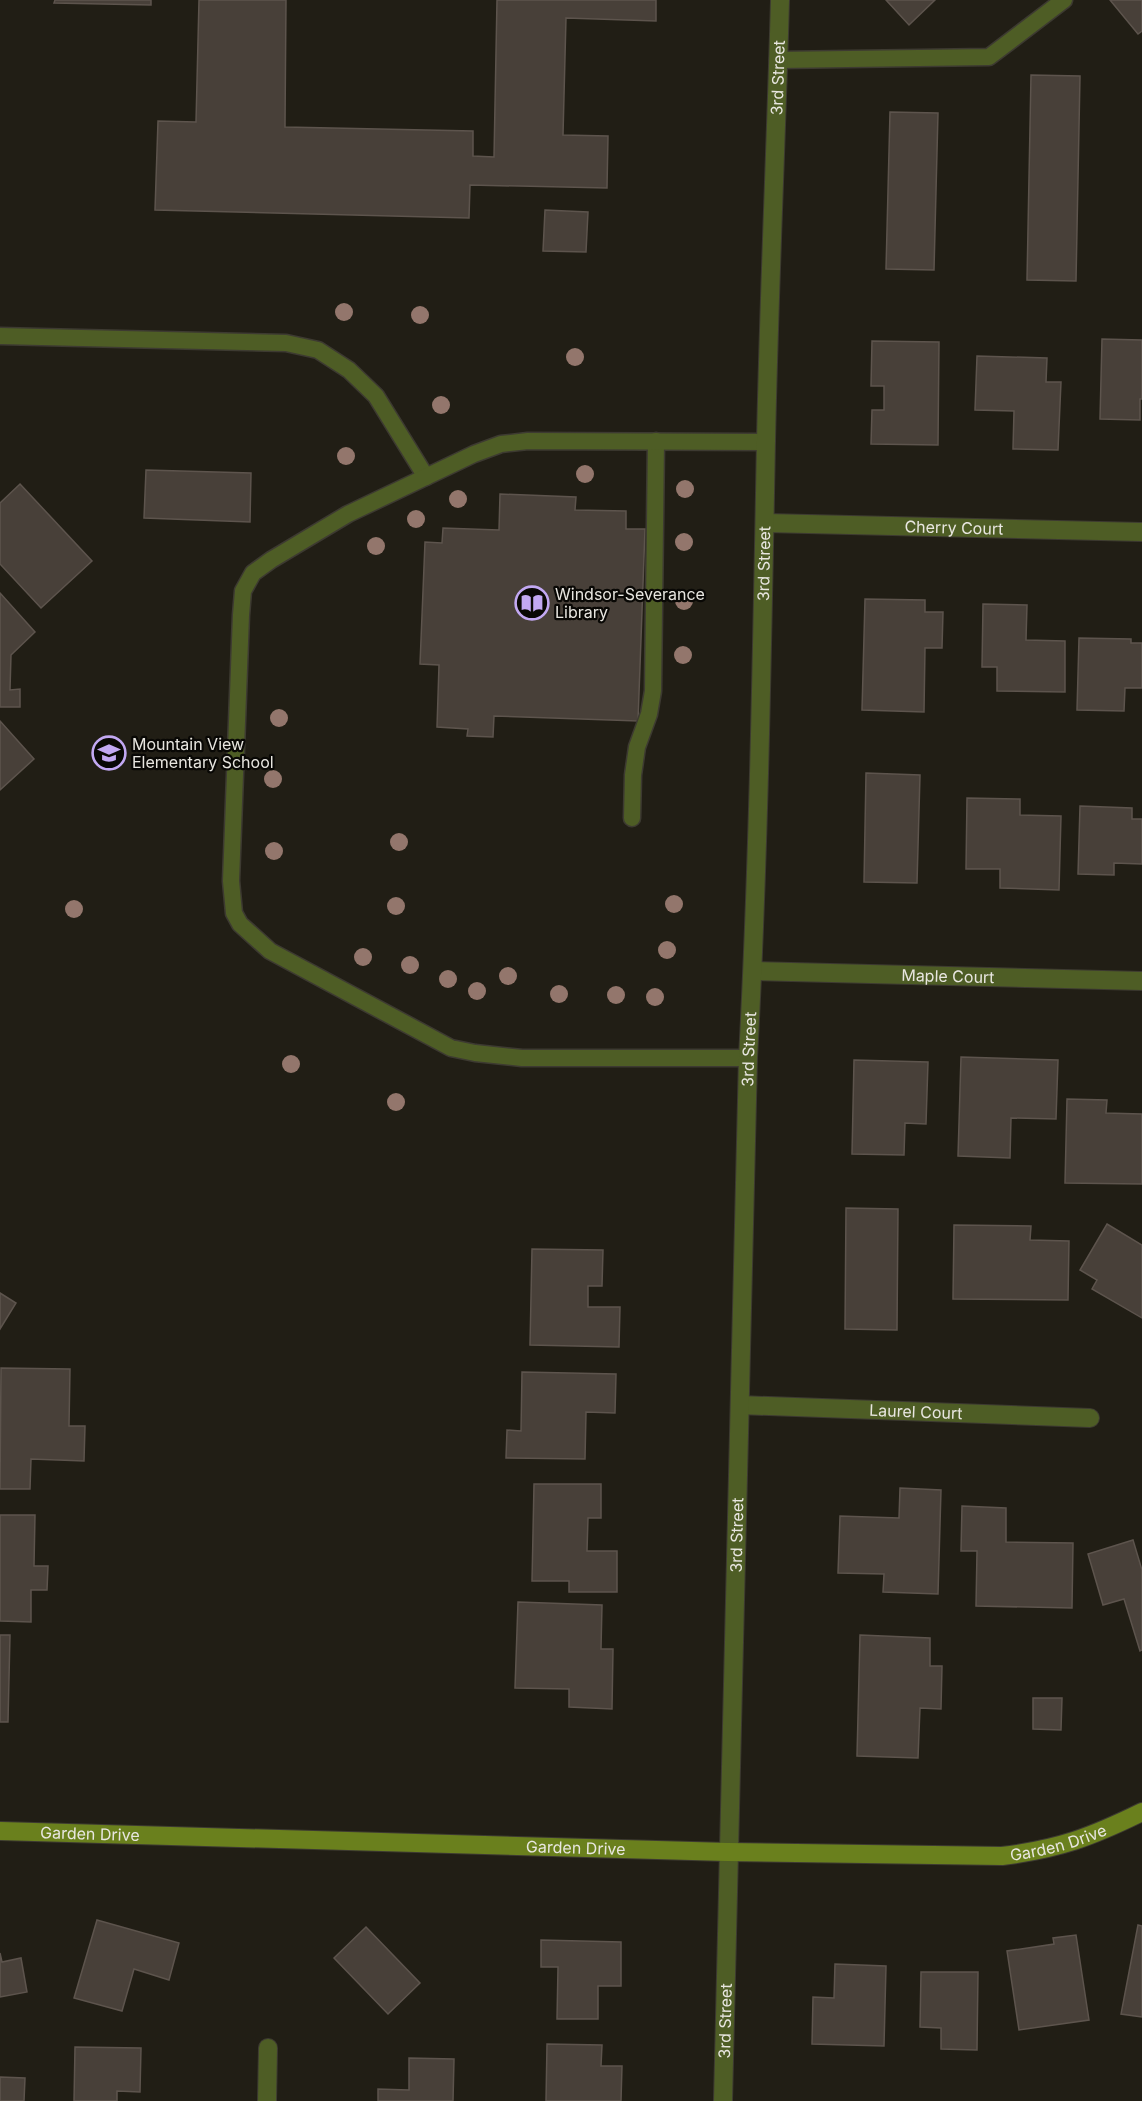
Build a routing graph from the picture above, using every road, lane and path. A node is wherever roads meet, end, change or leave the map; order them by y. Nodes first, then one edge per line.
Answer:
1 (780, 0) edge
2 (1064, 0) edge
3 (778, 60) junction
4 (0, 336) edge
5 (656, 441) junction
6 (766, 442) junction
7 (426, 477) junction
8 (766, 523) junction
9 (1142, 532) edge
10 (633, 818) dead end
11 (753, 971) junction
12 (1142, 981) edge
13 (748, 1058) junction
14 (740, 1405) junction
15 (1090, 1418) dead end
16 (1142, 1812) edge
17 (0, 1831) edge
18 (728, 1852) junction
19 (268, 2048) dead end
20 (267, 2101) edge
21 (723, 2101) edge

1 - 3 street, 3rd Street
2 - 3 lane
3 - 6 street, 3rd Street
4 - 7 lane
5 - 6 lane
5 - 7 lane
5 - 10 lane
6 - 8 street, 3rd Street
7 - 13 lane
8 - 9 street, Cherry Court
8 - 11 street, 3rd Street
11 - 12 street, Maple Court
11 - 13 street, 3rd Street
13 - 14 street, 3rd Street
14 - 15 street, Laurel Court
14 - 18 street, 3rd Street
16 - 18 street, Garden Drive
17 - 18 street, Garden Drive
18 - 21 street, 3rd Street
19 - 20 street

